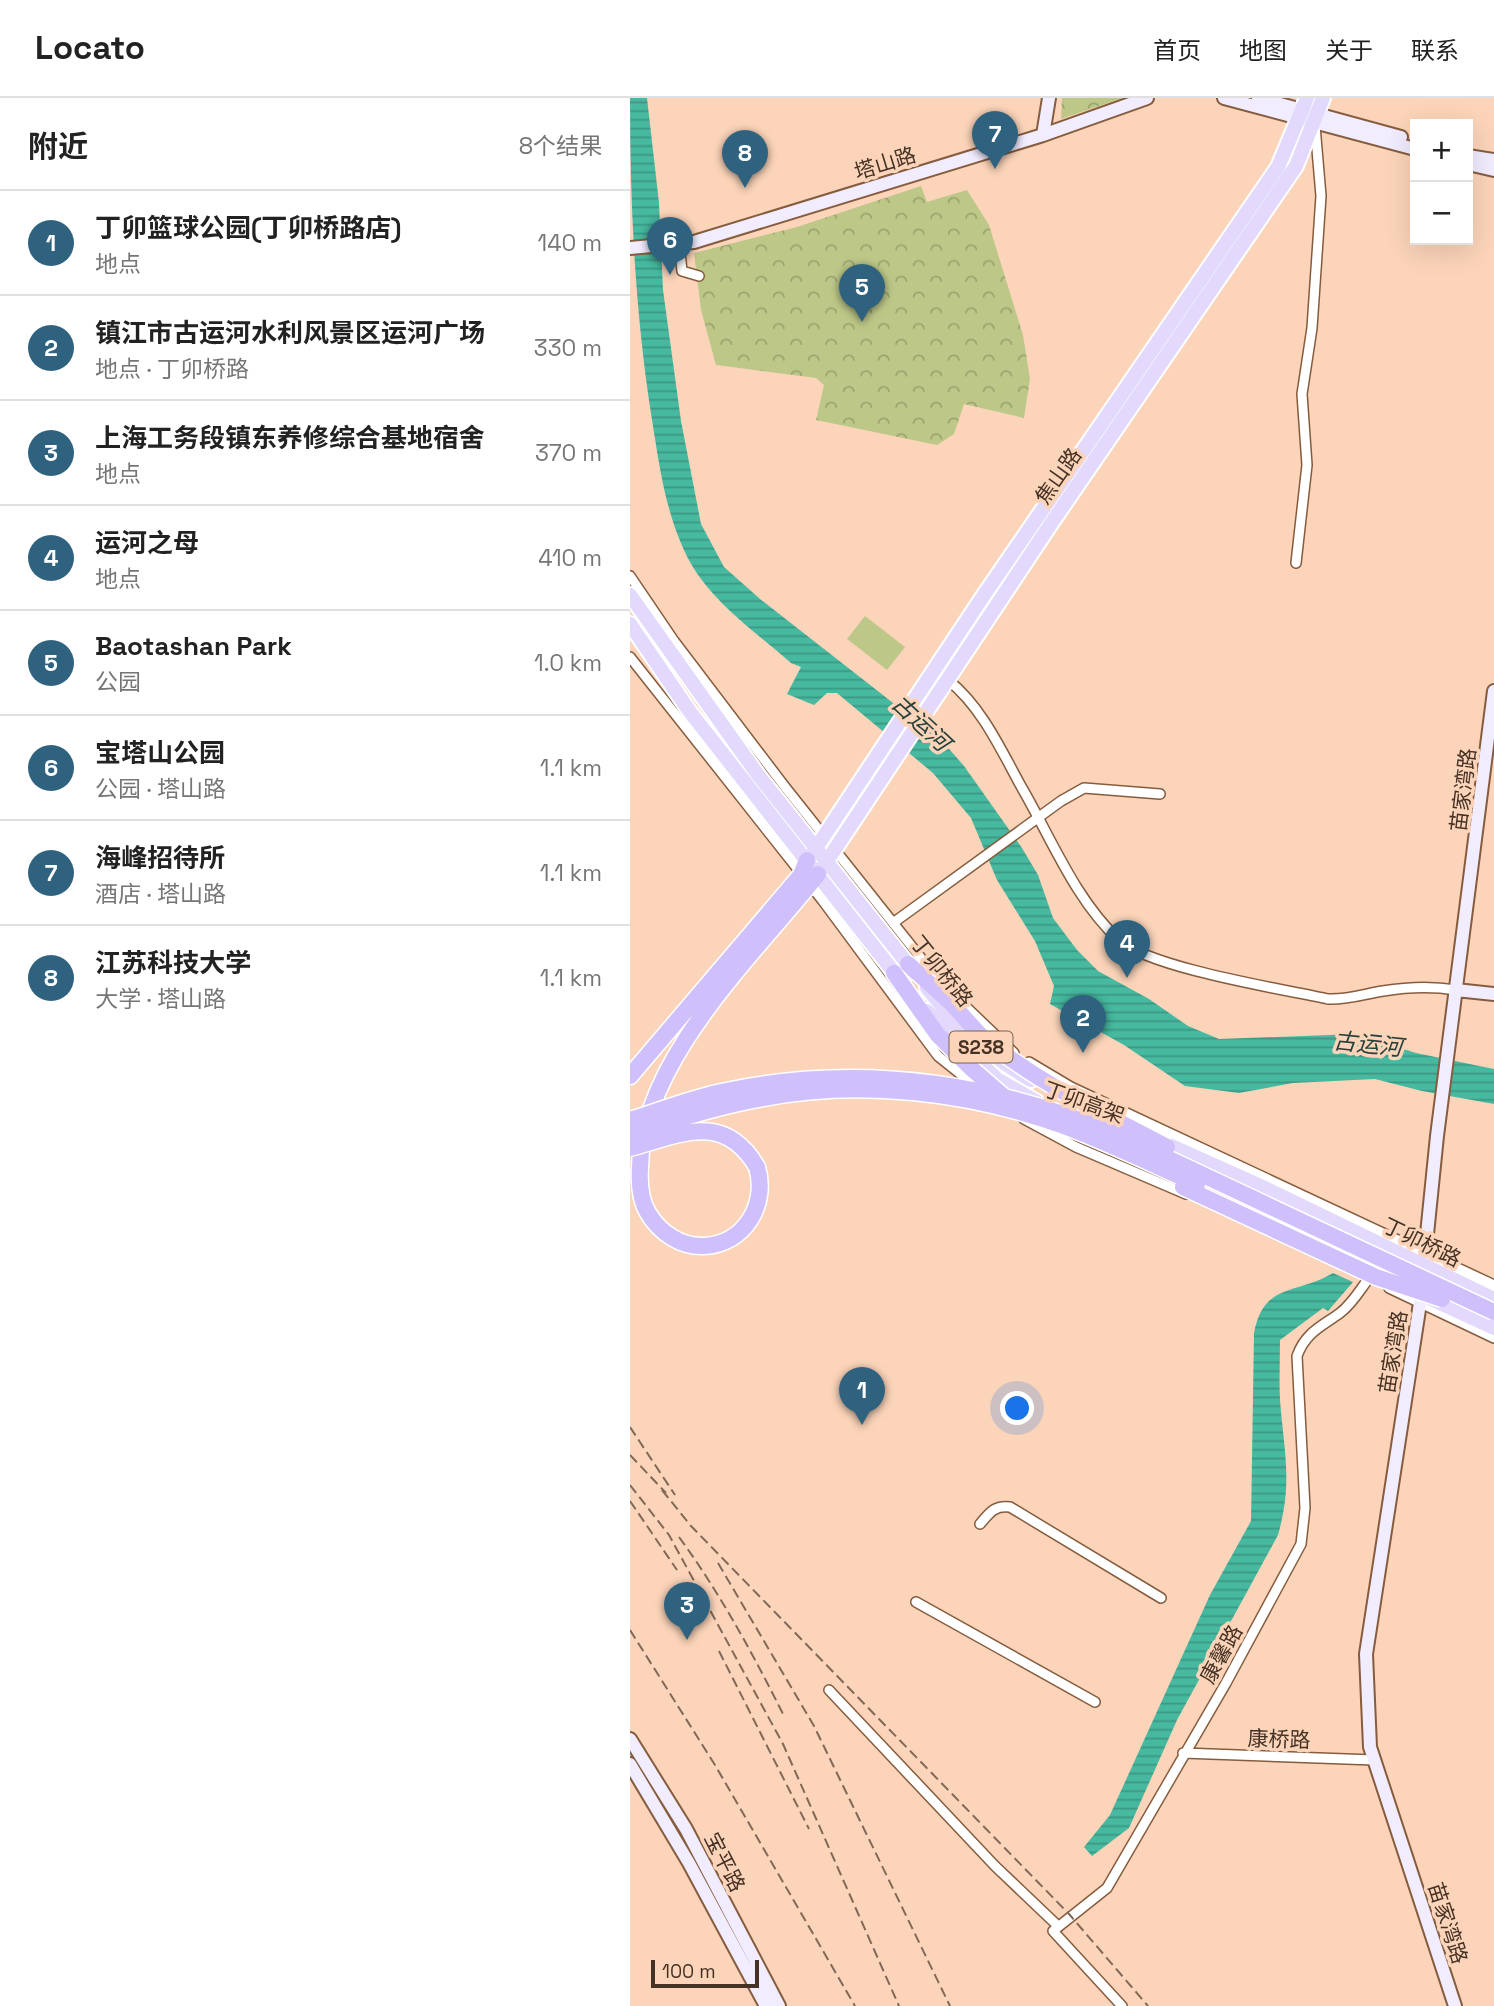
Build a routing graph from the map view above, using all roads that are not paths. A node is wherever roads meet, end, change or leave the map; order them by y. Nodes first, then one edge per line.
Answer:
1 (1049, 98) edge
2 (1147, 98) edge
3 (1224, 98) edge
4 (1258, 98) edge
5 (1323, 98) edge
6 (1303, 109) edge
7 (1316, 118) junction
8 (1043, 135) junction
9 (1410, 140) edge
10 (1410, 147) edge
11 (1473, 157) edge
12 (1494, 160) edge
13 (1473, 165) edge
14 (1494, 170) edge
15 (679, 243) junction
16 (630, 248) edge
17 (699, 276) dead end
18 (1296, 563) dead end
19 (630, 576) edge
20 (630, 595) edge
21 (630, 624) edge
22 (630, 657) edge
23 (948, 680) junction
24 (1494, 691) edge
25 (1160, 794) dead end
26 (1039, 818) junction
27 (825, 837) junction
28 (816, 865) junction
29 (893, 923) junction
30 (908, 964) junction
31 (894, 974) junction
32 (1456, 989) junction
33 (1494, 994) edge
34 (630, 1076) edge
35 (630, 1120) edge
36 (630, 1134) edge
37 (1114, 1140) junction
38 (630, 1148) edge
39 (1364, 1249) junction
40 (1424, 1260) junction
41 (1369, 1278) junction
42 (1494, 1285) edge
43 (1420, 1299) junction
44 (1443, 1299) junction
45 (1494, 1299) edge
46 (1494, 1312) edge
47 (1494, 1322) edge
48 (1494, 1328) edge
49 (1494, 1338) edge
50 (980, 1524) dead end
51 (1161, 1598) dead end
52 (916, 1602) dead end
53 (829, 1690) dead end
54 (1096, 1702) dead end
55 (630, 1739) edge
56 (1183, 1753) junction
57 (1374, 1760) junction
58 (646, 1763) junction
59 (632, 1771) edge
60 (1058, 1926) junction
61 (766, 2006) edge
62 (779, 2006) edge
63 (1122, 2006) edge
64 (1455, 2006) edge

1 - 8 street
2 - 8 street, 塔山路
3 - 6 street
4 - 6 street
5 - 7 main road, 焦山路
6 - 7 street
6 - 27 main road, 焦山路
7 - 9 street
7 - 10 street
7 - 18 street
7 - 23 main road, 焦山路
8 - 15 street, 塔山路
11 - 12 street
13 - 14 street
15 - 16 street, 塔山路
15 - 17 street
19 - 27 street
20 - 28 main road, 丁卯桥路 / S238
21 - 28 main road, 丁卯桥路 / S238
22 - 28 street
23 - 26 street
23 - 28 main road, 焦山路
24 - 32 street, 苗家湾路
25 - 26 street
26 - 29 street
26 - 32 street
27 - 28 main road, 焦山路
28 - 29 street
28 - 30 main road, 丁卯桥路 / S238
28 - 31 main road, 丁卯桥路 / S238
28 - 34 highway
28 - 38 highway, bridge
28 - 41 street
29 - 40 street
30 - 39 highway, bridge
30 - 40 main road, 丁卯桥路 / S238
31 - 43 main road, 丁卯桥路 / S238
31 - 44 highway, bridge
32 - 33 street
32 - 40 street, 苗家湾路
35 - 37 highway, 丁卯高架, bridge
36 - 37 highway, 丁卯高架, bridge
37 - 39 highway, 丁卯高架, bridge
37 - 44 highway, 丁卯高架, bridge
39 - 46 highway, 丁卯高架, bridge
40 - 42 street
40 - 43 street, 苗家湾路
40 - 45 main road, 丁卯桥路 / S238
41 - 43 street
41 - 56 street, 康馨路
43 - 48 main road, 丁卯桥路 / S238
43 - 49 street
43 - 57 street, 苗家湾路
44 - 47 highway, 丁卯高架
50 - 51 street
52 - 54 street
53 - 60 street
55 - 58 street, 宝平路
56 - 57 street, 康桥路
56 - 60 street, 康馨路
57 - 64 street, 苗家湾路
58 - 59 street
58 - 62 street, 宝平路
59 - 61 street, 宝平路
60 - 63 street

